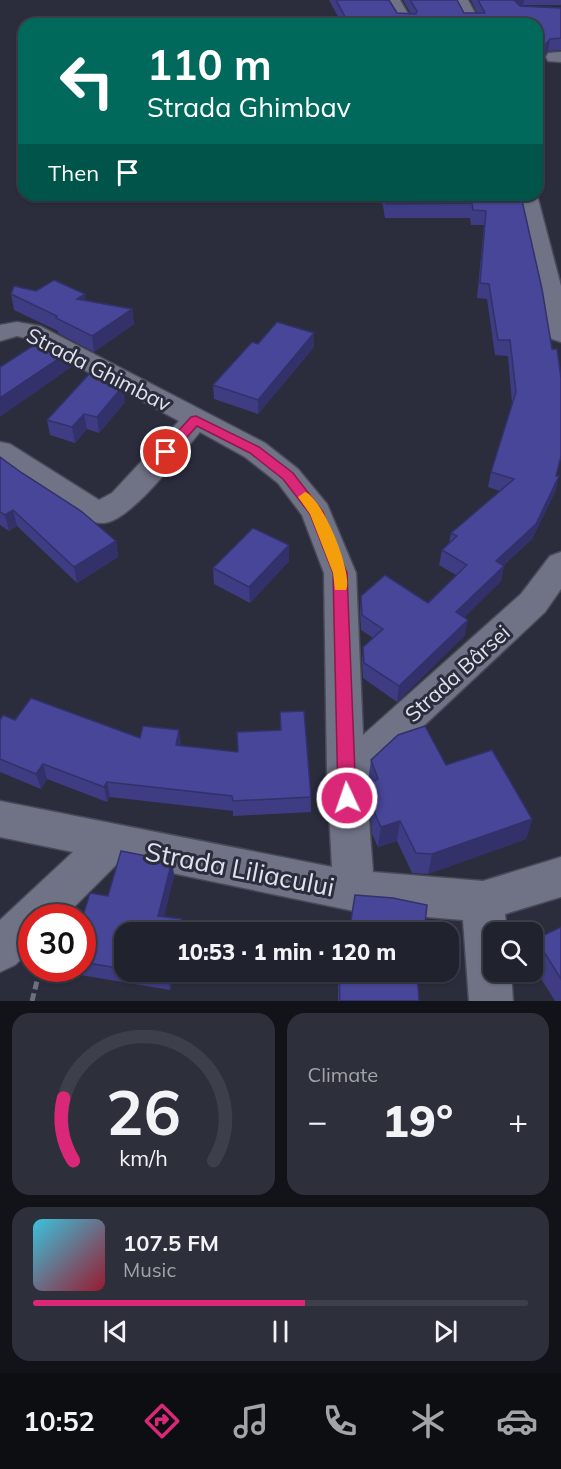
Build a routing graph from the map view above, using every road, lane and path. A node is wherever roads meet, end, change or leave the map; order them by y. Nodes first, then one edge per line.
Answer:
1 (392, 0) edge
2 (460, 0) edge
3 (402, 18) edge
4 (470, 18) edge
5 (528, 201) edge
6 (0, 333) edge
7 (561, 334) edge
8 (196, 420) junction
9 (0, 451) edge
10 (561, 564) edge
11 (346, 774) junction
12 (0, 819) edge
13 (111, 843) junction
14 (561, 877) edge
15 (354, 891) junction
16 (483, 901) junction
17 (48, 904) edge
18 (18, 933) edge
19 (0, 950) edge
20 (37, 982) edge
21 (32, 1001) edge
22 (491, 1001) edge

1 - 3 street
2 - 4 street
5 - 7 street
6 - 8 street, Strada Ghimbav
8 - 9 street, Strada Ghimbav
8 - 11 street, Strada Ghimbav
10 - 11 street, Strada Bârsei
11 - 15 street, Strada Ghimbav
12 - 13 street, Strada Liliacului
13 - 15 street, Strada Liliacului
13 - 17 street
14 - 16 street
15 - 16 street, Strada Liliacului
16 - 22 street
18 - 19 street
20 - 21 path

